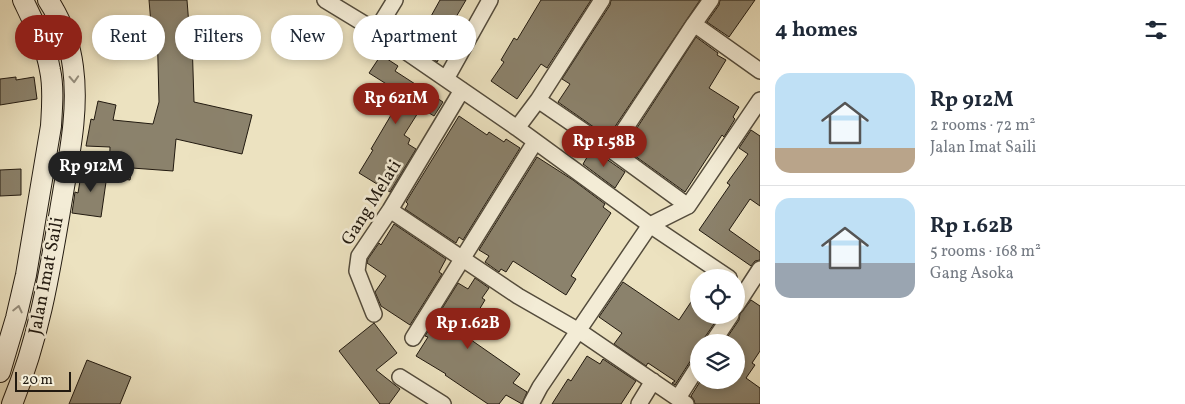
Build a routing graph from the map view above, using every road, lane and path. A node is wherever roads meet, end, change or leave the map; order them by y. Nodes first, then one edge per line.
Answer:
1 (23, 0) edge
2 (48, 0) edge
3 (325, 0) edge
4 (395, 0) edge
5 (490, 0) edge
6 (602, 0) edge
7 (711, 0) edge
8 (386, 15) edge
9 (353, 17) edge
10 (694, 24) junction
11 (418, 60) edge
12 (760, 71) edge
13 (446, 79) junction
14 (462, 90) junction
15 (538, 100) junction
16 (760, 100) edge
17 (517, 128) junction
18 (535, 142) junction
19 (611, 150) junction
20 (688, 206) junction
21 (390, 210) junction
22 (650, 225) junction
23 (462, 257) junction
24 (716, 269) edge
25 (760, 269) edge
26 (745, 283) edge
27 (374, 314) dead end
28 (579, 331) junction
29 (413, 338) dead end
30 (0, 372) edge
31 (400, 377) dead end
32 (653, 381) junction
33 (690, 385) edge
34 (682, 401) edge
35 (12, 404) edge
36 (443, 404) edge
37 (531, 404) edge
38 (639, 404) edge

30 -> 1 main road, Jalan Imat Saili
2 -> 35 main road, Jalan Imat Saili
3 - 9 street
4 - 8 street
5 - 13 street
6 - 15 street
7 - 10 street
10 - 12 street
10 - 19 street
11 - 13 street
13 - 14 street
14 - 17 street
14 - 21 street, Gang Melati
15 - 17 street
15 - 19 street
16 - 20 street
17 - 18 street
18 - 22 street
18 - 23 street
19 - 20 street
20 - 22 street
21 - 23 street
21 - 27 street, Gang Melati
22 - 24 street
22 - 28 street
23 - 28 street
23 - 29 street
25 - 26 street
28 - 32 street
28 - 37 street
31 - 36 street
32 - 34 street
32 - 38 street
33 - 34 street

